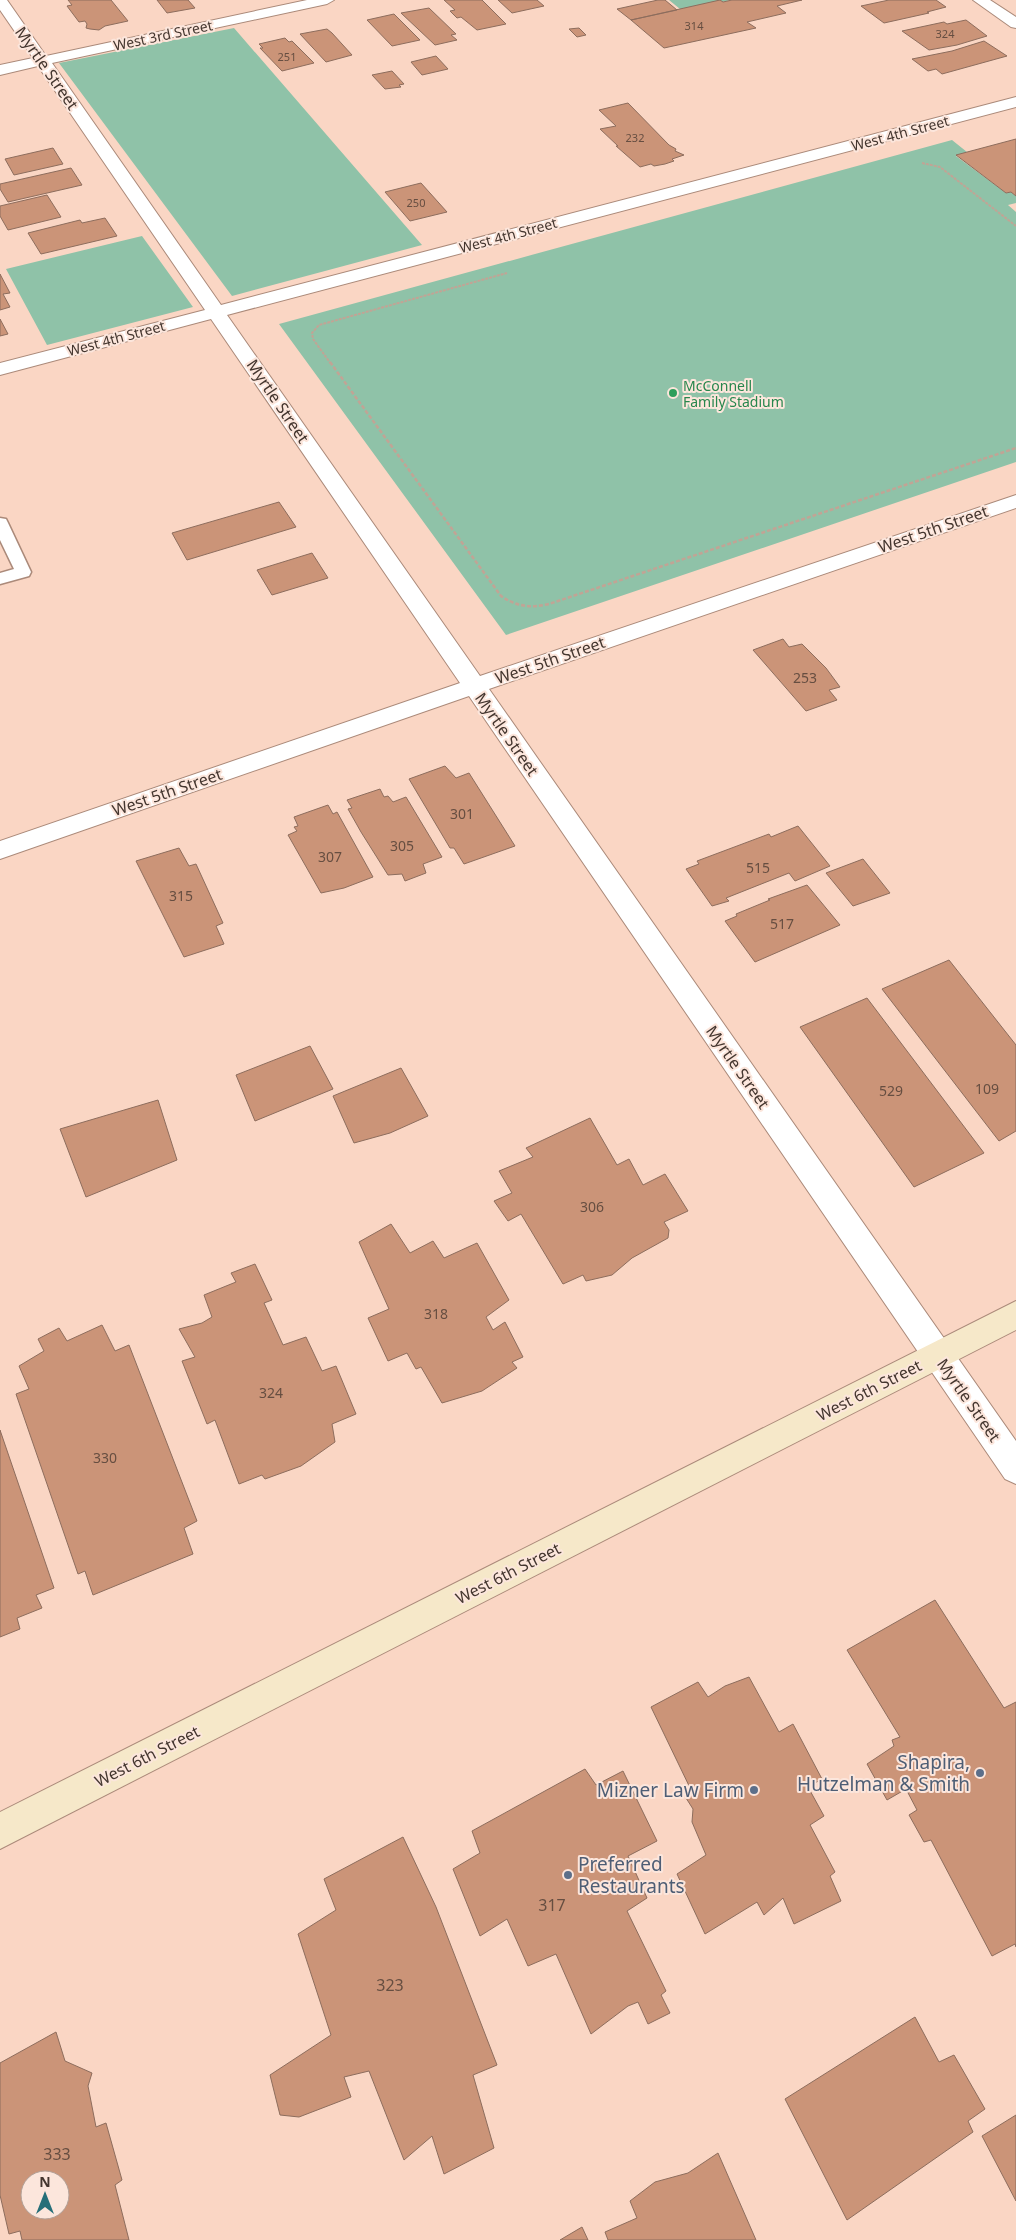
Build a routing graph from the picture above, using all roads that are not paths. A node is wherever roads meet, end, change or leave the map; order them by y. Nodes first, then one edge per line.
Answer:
1 (0, 0) edge
2 (327, 0) edge
3 (980, 0) edge
4 (1016, 24) edge
5 (42, 61) junction
6 (0, 70) edge
7 (1016, 102) edge
8 (217, 312) junction
9 (0, 369) edge
10 (1016, 501) edge
11 (0, 523) edge
12 (0, 579) edge
13 (474, 686) junction
14 (0, 850) edge
15 (1016, 1315) edge
16 (937, 1355) junction
17 (1016, 1468) edge
18 (0, 1831) edge

1 - 5 street, Myrtle Street
2 - 5 street, West 3rd Street
3 - 4 street
5 - 6 street, West 3rd Street
5 - 8 street, Myrtle Street
7 - 8 street, West 4th Street
8 - 9 street, West 4th Street
8 - 13 street, Myrtle Street
10 - 13 street, West 5th Street
11 - 12 lane
13 - 14 street, West 5th Street
13 - 16 street, Myrtle Street
15 - 16 main road, West 6th Street
16 - 17 street, Myrtle Street
16 - 18 main road, West 6th Street

